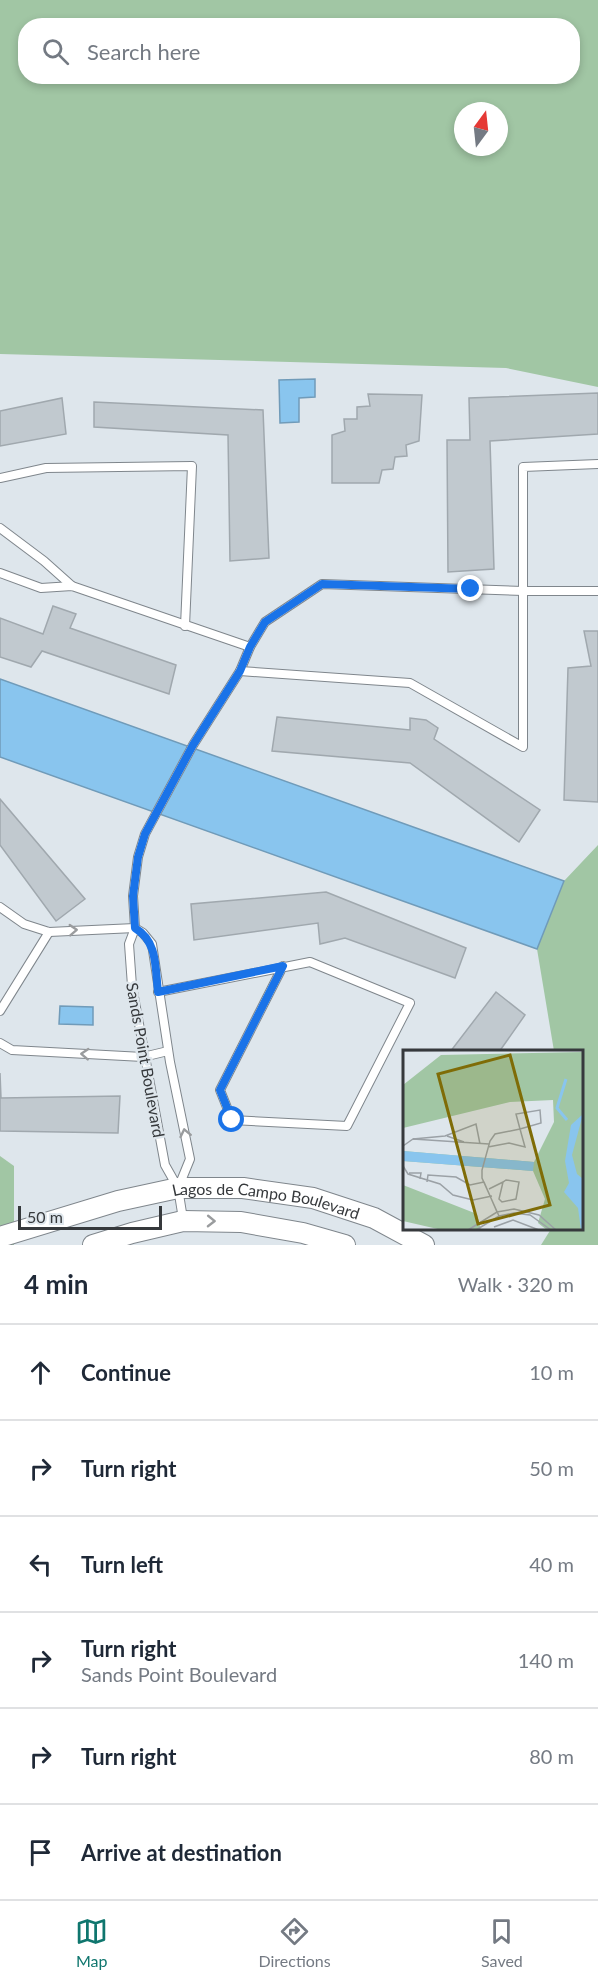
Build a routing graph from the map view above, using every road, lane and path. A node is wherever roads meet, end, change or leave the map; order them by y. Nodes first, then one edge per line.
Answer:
1 (598, 464) edge
2 (0, 478) edge
3 (0, 528) edge
4 (0, 573) edge
5 (72, 586) junction
6 (523, 591) junction
7 (598, 591) edge
8 (185, 626) junction
9 (250, 647) junction
10 (240, 671) junction
11 (0, 907) edge
12 (135, 928) junction
13 (49, 932) junction
14 (283, 966) junction
15 (158, 992) junction
16 (0, 1011) edge
17 (0, 1043) edge
18 (168, 1051) junction
19 (143, 1057) junction
20 (178, 1188) junction
21 (183, 1221) junction
22 (0, 1237) edge
23 (101, 1244) edge
24 (345, 1245) edge
25 (424, 1245) edge

1 - 6 lane
2 - 8 lane
3 - 5 lane
4 - 5 lane
5 - 8 lane
6 - 7 lane
6 - 9 lane, Sands Point Boulevard
6 - 10 lane
8 - 9 lane
9 - 10 lane, Sands Point Boulevard
10 - 12 lane, Sands Point Boulevard
11 - 13 lane
13 -> 12 lane
12 - 15 lane, Sands Point Boulevard
12 - 19 lane, Sands Point Boulevard
13 - 16 lane
14 - 14 lane
14 - 15 lane
15 - 18 lane, Sands Point Boulevard
19 -> 17 lane
18 - 19 lane
20 -> 18 lane, Sands Point Boulevard
19 - 20 lane, Sands Point Boulevard
20 - 21 lane, Sands Point Boulevard
20 - 22 street, Lagos de Campo Boulevard
20 - 25 street, Lagos de Campo Boulevard
21 - 23 street, Lagos de Campo Boulevard
21 -> 24 street, Lagos de Campo Boulevard

